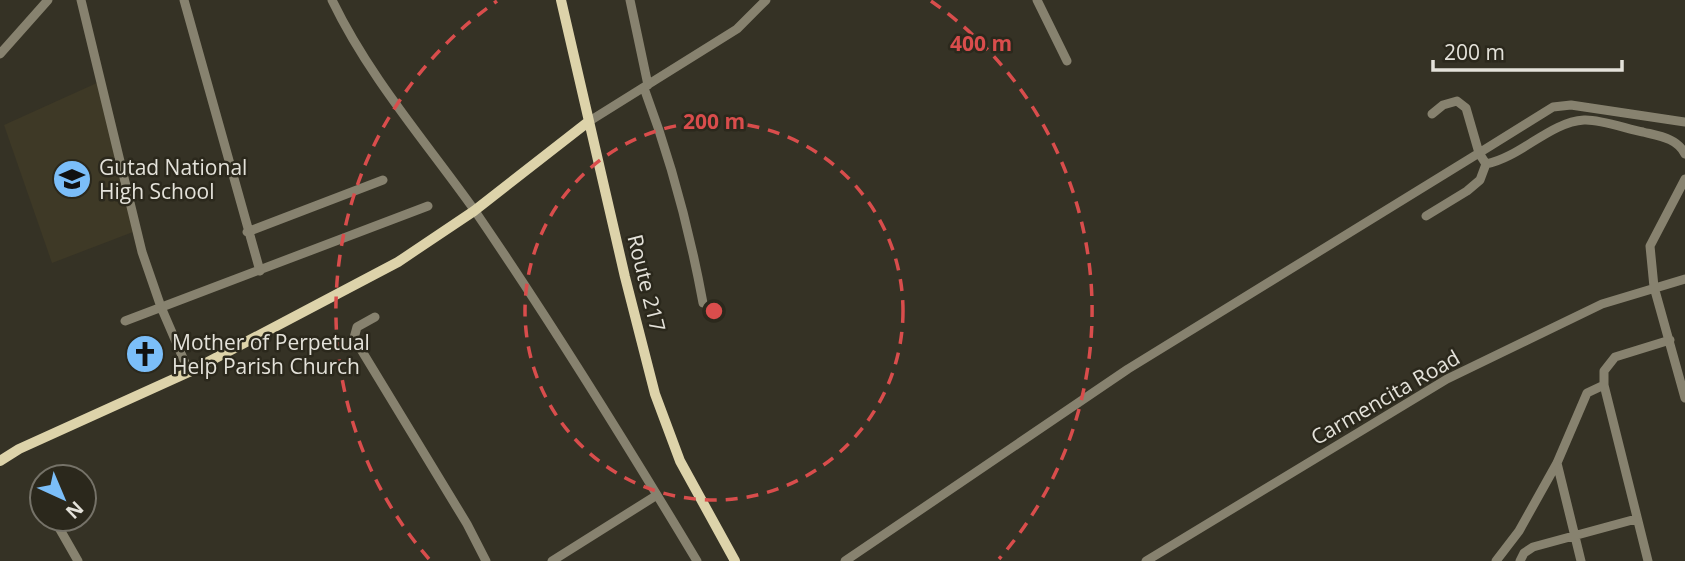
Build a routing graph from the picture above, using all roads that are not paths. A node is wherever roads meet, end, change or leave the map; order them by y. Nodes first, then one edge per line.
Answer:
1 (48, 0) edge
2 (81, 0) edge
3 (184, 0) edge
4 (332, 0) edge
5 (561, 0) edge
6 (630, 0) edge
7 (766, 0) edge
8 (1037, 0) edge
9 (0, 54) edge
10 (1067, 61) dead end
11 (646, 86) junction
12 (1433, 114) dead end
13 (588, 122) junction
14 (1685, 122) edge
15 (1479, 153) junction
16 (1685, 154) edge
17 (1486, 164) junction
18 (1685, 179) edge
19 (383, 180) dead end
20 (428, 206) dead end
21 (474, 211) junction
22 (1426, 216) dead end
23 (247, 232) junction
24 (260, 271) junction
25 (1685, 279) edge
26 (1654, 287) junction
27 (704, 303) dead end
28 (161, 307) junction
29 (374, 317) dead end
30 (125, 321) dead end
31 (1670, 340) junction
32 (189, 372) junction
33 (1604, 385) junction
34 (1685, 398) edge
35 (0, 461) edge
36 (1557, 463) junction
37 (657, 495) junction
38 (1636, 519) junction
39 (62, 533) edge
40 (1574, 535) junction
41 (78, 561) edge
42 (486, 561) edge
43 (552, 561) edge
44 (697, 561) edge
45 (735, 561) edge
46 (845, 561) edge
47 (1146, 561) edge
48 (1496, 561) edge
49 (1520, 561) edge
50 (1581, 561) edge
51 (1648, 561) edge

1 - 9 street
2 - 28 street
3 - 23 street
4 - 21 street
5 - 13 main road, Route 217
6 - 11 street
7 - 11 street
8 - 10 street
11 - 13 street
11 - 27 street
12 - 15 street
13 - 21 main road
13 - 45 main road, Route 217
14 - 15 street
15 - 17 street
15 - 46 street
16 - 17 street
17 - 22 street
18 - 26 street
19 - 23 street
20 - 24 street
21 - 32 main road
21 - 37 street
23 - 24 street
24 - 28 street
25 - 26 street, Carmencita Road
26 - 31 street
26 - 47 street, Carmencita Road
28 - 30 street
28 - 32 street
29 - 42 street
31 - 33 street
31 - 34 street
32 - 35 main road
33 - 36 street
33 - 38 street
36 - 40 street
36 - 48 street
37 - 43 street
37 - 44 street
38 - 40 street
38 - 51 street
39 - 41 street
40 - 49 street
40 - 50 street

